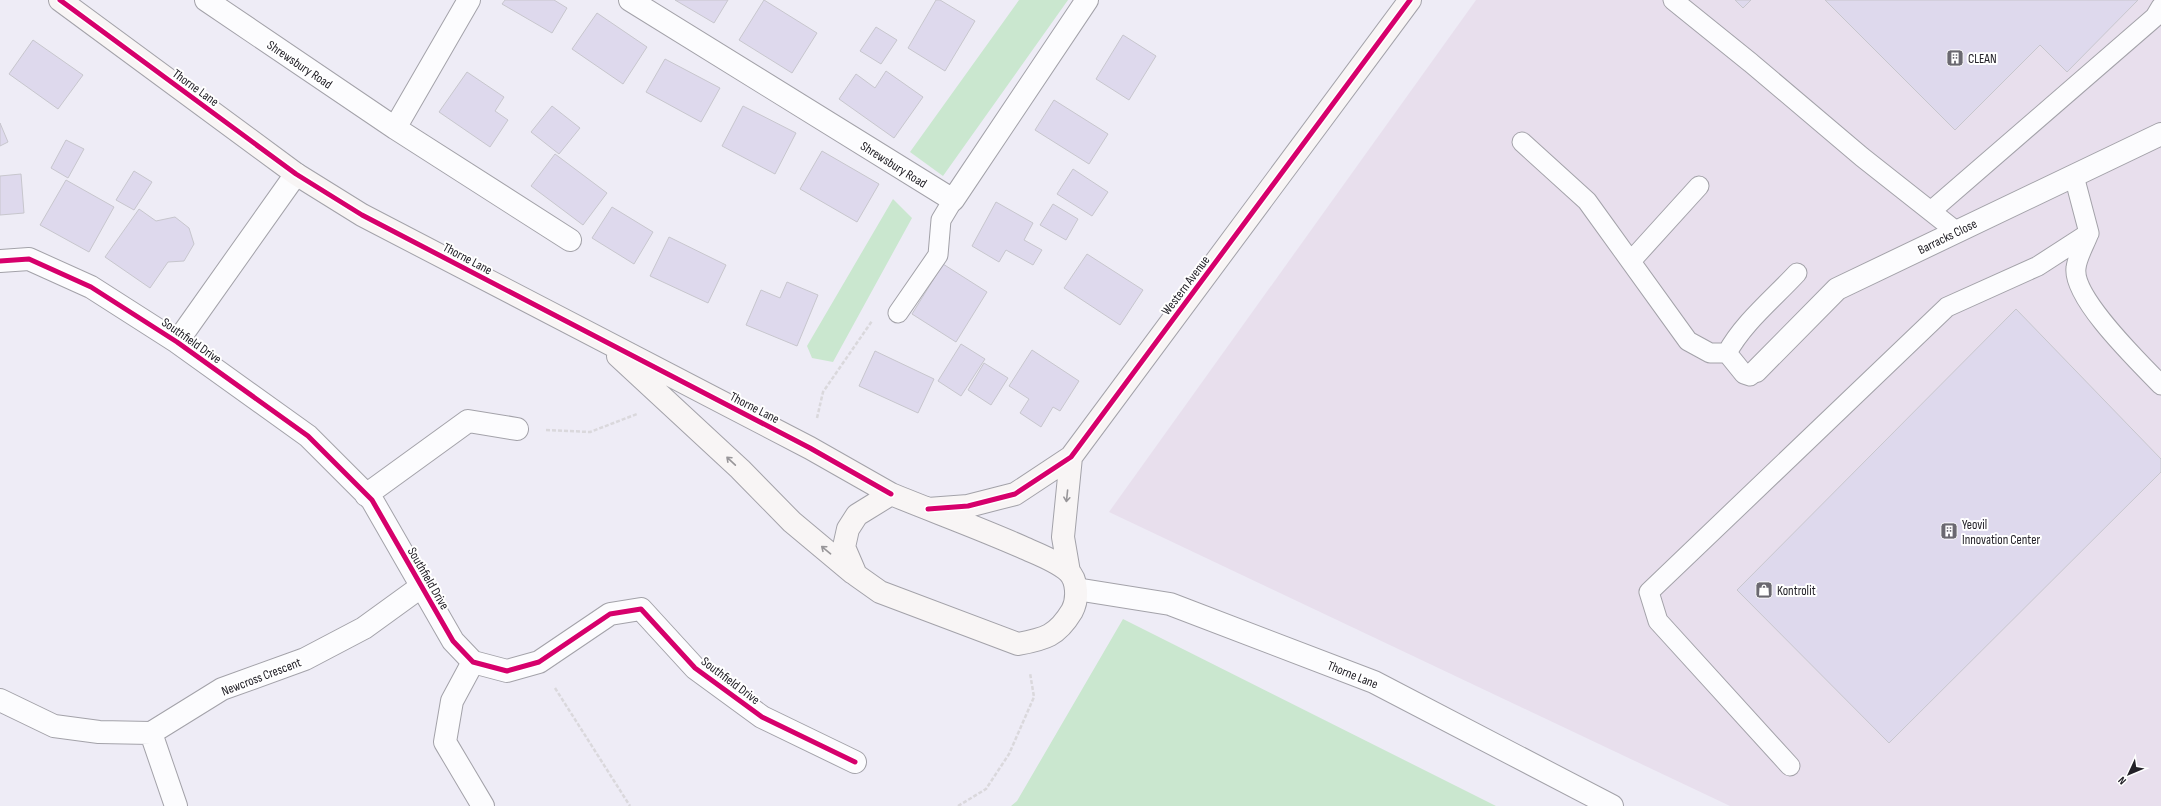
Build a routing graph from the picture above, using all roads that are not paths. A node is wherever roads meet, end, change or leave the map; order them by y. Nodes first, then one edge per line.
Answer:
1 (60, 0) edge
2 (206, 0) edge
3 (469, 0) edge
4 (630, 0) edge
5 (1087, 0) edge
6 (1410, 0) edge
7 (1673, 0) edge
8 (2161, 8) edge
9 (394, 128) junction
10 (2161, 134) edge
11 (1522, 142) dead end
12 (296, 174) junction
13 (2074, 176) junction
14 (1699, 186) dead end
15 (953, 200) junction
16 (1931, 211) junction
17 (1957, 232) junction
18 (2089, 233) junction
19 (570, 240) dead end
20 (0, 261) edge
21 (1631, 261) junction
22 (1797, 273) dead end
23 (898, 313) dead end
24 (602, 340) junction
25 (177, 342) junction
26 (1727, 353) junction
27 (1756, 371) joint
28 (2161, 385) edge
29 (517, 429) road end
30 (1071, 457) junction
31 (891, 494) junction
32 (366, 495) junction
33 (928, 509) junction
34 (856, 575) junction
35 (1073, 580) junction
36 (422, 586) junction
37 (473, 662) junction
38 (0, 700) edge
39 (150, 732) junction
40 (855, 762) dead end
41 (1790, 766) dead end
42 (176, 806) edge
43 (483, 806) edge
44 (1612, 806) edge

1 - 12 street, Thorne Lane
2 - 9 street, Shrewsbury Road
3 - 9 street
4 - 15 street, Shrewsbury Road
5 - 15 street
6 - 30 street, Western Avenue
7 - 16 lane
8 - 16 lane
9 - 19 street, Shrewsbury Road
10 - 13 street, Barracks Close
11 - 21 lane
12 - 24 street, Thorne Lane
12 - 25 street, Southfield Drive
13 - 17 street, Barracks Close
13 - 18 lane
14 - 21 lane
15 - 23 lane
16 - 17 lane
17 - 27 street, Barracks Close
18 - 28 lane
18 - 41 lane
20 - 25 street, Southfield Drive
21 - 26 lane
22 - 26 lane
24 - 31 street, Thorne Lane
34 -> 24 street, Thorne Lane
25 - 32 street, Southfield Drive
26 - 27 lane
29 - 32 street
30 - 33 street, Western Avenue
30 -> 35 street
31 - 33 street, Thorne Lane
31 - 34 street
32 - 36 street, Southfield Drive
33 - 35 street, Thorne Lane
34 - 35 street, Thorne Lane
35 - 44 street, Thorne Lane
36 - 37 street, Southfield Drive
36 - 39 street, Newcross Crescent
37 - 40 street, Southfield Drive
37 - 43 street
38 - 39 street
39 - 42 street

